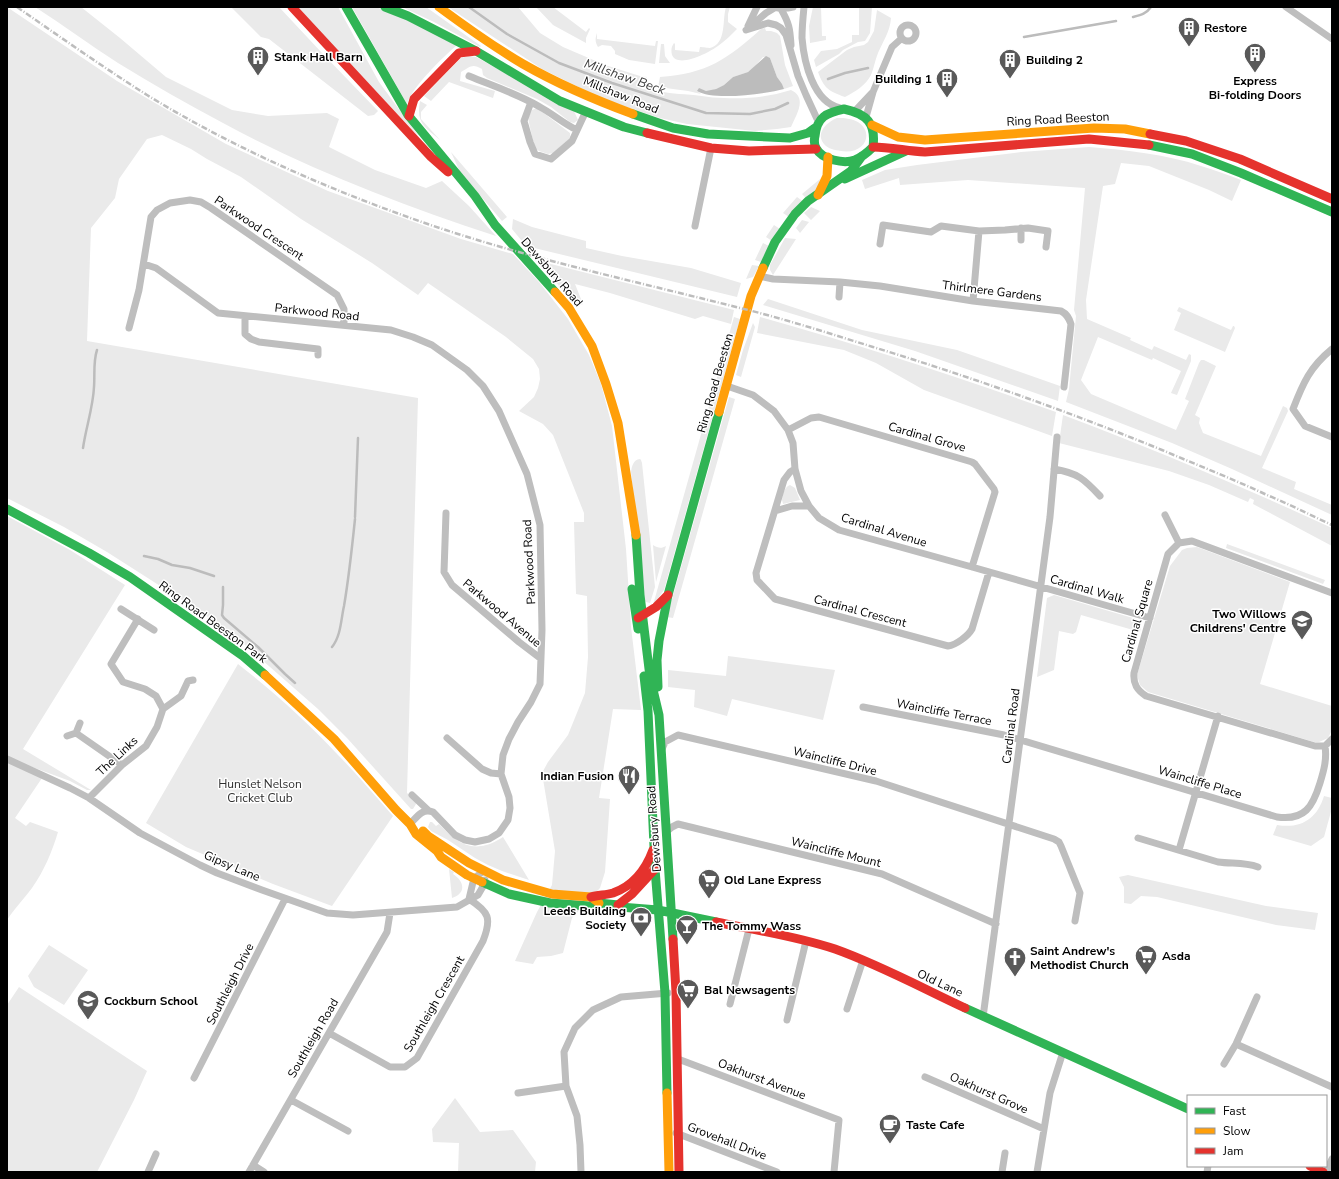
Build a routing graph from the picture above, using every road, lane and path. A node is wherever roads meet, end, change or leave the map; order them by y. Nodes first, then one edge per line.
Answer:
1 (292, 7) edge
2 (346, 7) edge
3 (386, 7) edge
4 (439, 7) edge
5 (757, 7) edge
6 (793, 7) edge
7 (804, 7) edge
8 (1286, 7) edge
9 (778, 8) edge
10 (746, 30) junction
11 (902, 38) dead end
12 (1332, 39) edge
13 (496, 47) junction
14 (476, 51) junction
15 (791, 53) junction
16 (488, 59) junction
17 (469, 76) dead end
18 (873, 92) junction
19 (531, 102) junction
20 (844, 109) junction
21 (586, 111) junction
22 (855, 111) junction
23 (409, 116) junction
24 (869, 121) junction
25 (816, 124) junction
26 (577, 130) junction
27 (873, 147) junction
28 (710, 148) junction
29 (816, 149) junction
30 (906, 151) junction
31 (863, 156) junction
32 (828, 157) junction
33 (838, 181) junction
34 (818, 195) junction
35 (475, 196) junction
36 (1332, 199) edge
37 (1332, 212) edge
38 (695, 226) dead end
39 (1022, 228) junction
40 (979, 231) junction
41 (1021, 240) dead end
42 (880, 244) dead end
43 (1046, 247) dead end
44 (144, 264) junction
45 (759, 276) junction
46 (840, 282) junction
47 (840, 297) dead end
48 (973, 301) junction
49 (245, 316) junction
50 (344, 325) junction
51 (129, 328) dead end
52 (1332, 349) edge
53 (318, 355) dead end
54 (727, 386) junction
55 (1064, 387) dead end
56 (788, 430) junction
57 (1332, 437) edge
58 (1057, 438) dead end
59 (796, 469) junction
60 (1054, 469) junction
61 (1100, 496) dead end
62 (809, 506) junction
63 (7, 509) edge
64 (775, 511) junction
65 (446, 513) dead end
66 (1165, 516) dead end
67 (1179, 543) junction
68 (972, 567) junction
69 (988, 572) junction
70 (1040, 587) junction
71 (1332, 593) edge
72 (668, 595) junction
73 (121, 609) dead end
74 (1150, 618) junction
75 (138, 619) junction
76 (641, 619) junction
77 (663, 620) junction
78 (154, 630) dead end
79 (540, 658) junction
80 (188, 679) dead end
81 (863, 707) dead end
82 (163, 709) junction
83 (658, 715) junction
84 (1218, 716) junction
85 (80, 723) dead end
86 (76, 732) junction
87 (68, 736) dead end
88 (447, 738) dead end
89 (1332, 738) edge
90 (1020, 739) junction
91 (1325, 746) junction
92 (661, 751) junction
93 (7, 759) edge
94 (122, 765) junction
95 (501, 774) junction
96 (1196, 792) junction
97 (412, 795) dead end
98 (89, 798) junction
99 (429, 811) junction
100 (410, 824) junction
101 (1009, 824) junction
102 (666, 832) junction
103 (1138, 838) dead end
104 (654, 849) junction
105 (1179, 850) junction
106 (667, 853) junction
107 (1258, 867) dead end
108 (655, 869) junction
109 (484, 871) junction
110 (474, 878) junction
111 (485, 883) junction
112 (591, 897) junction
113 (285, 899) junction
114 (469, 899) junction
115 (599, 903) junction
116 (618, 905) junction
117 (658, 910) junction
118 (390, 913) junction
119 (671, 913) junction
120 (1075, 920) dead end
121 (996, 924) junction
122 (749, 929) junction
123 (806, 941) junction
124 (863, 960) junction
125 (676, 992) junction
126 (665, 993) junction
127 (1257, 997) dead end
128 (730, 1004) dead end
129 (847, 1009) dead end
130 (983, 1017) junction
131 (787, 1020) dead end
132 (329, 1033) junction
133 (1236, 1044) junction
134 (1063, 1052) junction
135 (678, 1059) junction
136 (1224, 1064) dead end
137 (925, 1077) dead end
138 (194, 1078) dead end
139 (566, 1086) junction
140 (1332, 1086) edge
141 (518, 1093) dead end
142 (291, 1100) junction
143 (1187, 1109) edge
144 (1044, 1129) junction
145 (348, 1131) dead end
146 (668, 1131) junction
147 (679, 1134) junction
148 (1005, 1153) dead end
149 (156, 1154) dead end
150 (1332, 1159) edge
151 (1312, 1167) edge
152 (251, 1169) edge
153 (148, 1172) edge
154 (264, 1172) edge
155 (581, 1172) edge
156 (669, 1172) edge
157 (679, 1172) edge
158 (778, 1172) edge
159 (834, 1172) edge
160 (1002, 1172) edge
161 (1037, 1172) edge
162 (1323, 1172) edge
163 (1326, 1172) edge

1 - 35 main road, Dewsbury Road
2 - 23 main road, Dewsbury Road
3 - 14 main road
4 - 13 main road, Millshaw Road
5 - 10 street
6 - 9 street
7 - 20 street
8 - 12 street
9 - 10 street
9 - 15 street
10 - 15 street
11 - 18 street
13 - 16 main road
13 - 25 main road, Millshaw Road
14 - 16 main road
14 - 23 main road
15 - 25 street
16 - 21 main road
17 - 19 street
18 - 22 street
18 - 24 street
19 - 26 street
19 - 26 street
20 - 22 main road
20 - 25 main road
21 - 26 street
21 - 28 main road
22 - 24 main road
23 - 35 main road, Dewsbury Road
24 - 27 main road
24 - 36 main road, Ring Road Beeston
25 - 29 main road
27 - 30 main road, Ring Road Beeston
27 - 31 main road
28 - 29 main road
28 - 38 street
29 - 32 main road
30 - 33 main road
30 - 37 main road, Ring Road Beeston
31 - 32 main road
31 - 33 main road, Ring Road Beeston
32 - 34 main road, Ring Road Beeston
33 - 34 main road, Ring Road Beeston
34 - 45 main road, Ring Road Beeston
35 - 76 main road, Dewsbury Road
39 - 40 street
39 - 41 street
39 - 43 street
40 - 42 street
40 - 48 street
44 - 49 street, Parkwood Road
44 - 50 street, Parkwood Crescent
44 - 51 street, Parkwood Crescent
45 - 46 street, Thirlmere Gardens
45 - 54 main road, Ring Road Beeston
46 - 47 street
46 - 48 street, Thirlmere Gardens
48 - 55 street, Thirlmere Gardens
49 - 50 street, Parkwood Road
49 - 53 street
50 - 79 street, Parkwood Road
52 - 57 street
54 - 56 street, Cardinal Avenue
54 - 72 main road, Ring Road Beeston
56 - 59 street, Cardinal Avenue
56 - 68 street, Cardinal Grove
58 - 60 street, Cardinal Road
59 - 62 street, Cardinal Avenue
59 - 64 street, Cardinal Crescent
60 - 61 street
60 - 70 street, Cardinal Road
62 - 64 street
62 - 68 street, Cardinal Avenue
63 - 100 main road, Ring Road Beeston Park
64 - 69 street, Cardinal Crescent
65 - 79 street, Parkwood Avenue
66 - 67 street
67 - 71 street
67 - 74 street, Cardinal Square
68 - 69 street, Cardinal Avenue
69 - 70 street, Cardinal Avenue
70 - 74 street, Cardinal Walk
70 - 90 street, Cardinal Road
72 - 76 main road, Ring Road Beeston
72 - 77 main road, Ring Road Beeston
73 - 75 street
74 - 84 street, Cardinal Square
75 - 78 street
75 - 82 street
76 - 77 main road
76 - 83 main road, Dewsbury Road
76 - 104 main road, Dewsbury Road
77 - 83 main road, Ring Road Beeston
79 - 95 street, Parkwood Road
80 - 82 street
81 - 90 street, Waincliffe Terrace
82 - 94 street, The Links
83 - 92 main road, Dewsbury Road
84 - 91 street, Cardinal Square
84 - 96 street
85 - 86 street
86 - 87 street
86 - 94 street
88 - 95 street
89 - 91 street
90 - 96 street, Waincliffe Place
90 - 101 street, Cardinal Road
91 - 96 street, Waincliffe Place
92 - 101 street, Waincliffe Drive
92 - 102 main road, Dewsbury Road
93 - 98 street, Gipsy Lane
94 - 98 street, The Links
95 - 99 street, Parkwood Road
96 - 105 street
97 - 99 street, Parkwood Road
98 - 113 street, Gipsy Lane
99 - 100 street
100 - 109 main road, Ring Road Beeston Park
100 - 110 main road, Ring Road Beeston Park
101 - 120 street, Waincliffe Drive
101 - 121 street, Cardinal Road
102 - 106 main road, Dewsbury Road
102 - 121 street, Waincliffe Mount
103 - 105 street
104 - 108 main road, Dewsbury Road
104 - 112 main road, Ring Road Beeston Park
105 - 107 street
106 - 108 main road
106 - 119 main road, Dewsbury Road
108 - 116 main road
108 - 117 main road, Dewsbury Road
109 - 110 street
109 - 111 street
109 - 112 main road, Ring Road Beeston Park
110 - 111 main road, Ring Road Beeston Park
110 - 114 street
111 - 114 street, Gipsy Lane
111 - 115 main road, Ring Road Beeston Park
112 - 115 main road
113 - 118 street, Gipsy Lane
113 - 138 street, Southleigh Drive
114 - 118 street, Gipsy Lane
114 - 132 street, Southleigh Crescent
115 - 116 main road, Ring Road Beeston Park
116 - 117 main road, Ring Road Beeston Park
117 - 119 main road, Ring Road Beeston Park
117 - 126 main road, Dewsbury Road
118 - 132 street, Southleigh Road
119 - 122 main road, Old Lane
119 - 125 main road, Dewsbury Road
121 - 130 street, Cardinal Road
122 - 123 main road, Old Lane
122 - 128 street
123 - 124 main road, Old Lane
123 - 131 street
124 - 129 street
124 - 130 main road, Old Lane
125 - 126 street
125 - 135 main road, Dewsbury Road
126 - 139 street
126 - 146 main road, Dewsbury Road
127 - 133 street
130 - 134 main road, Old Lane
132 - 142 street, Southleigh Road
133 - 136 street
133 - 140 street
134 - 143 main road, Old Lane
134 - 144 street
135 - 147 main road, Dewsbury Road
135 - 159 street, Oakhurst Avenue
137 - 144 street, Oakhurst Grove
139 - 141 street
139 - 155 street
142 - 145 street
142 - 152 street, Southleigh Road
144 - 161 street
146 - 147 street, Grovehall Drive
146 - 156 main road, Dewsbury Road
147 - 157 main road, Dewsbury Road
147 - 158 street, Grovehall Drive
148 - 160 street
149 - 153 street
150 - 163 street
151 - 162 main road
152 - 154 street

